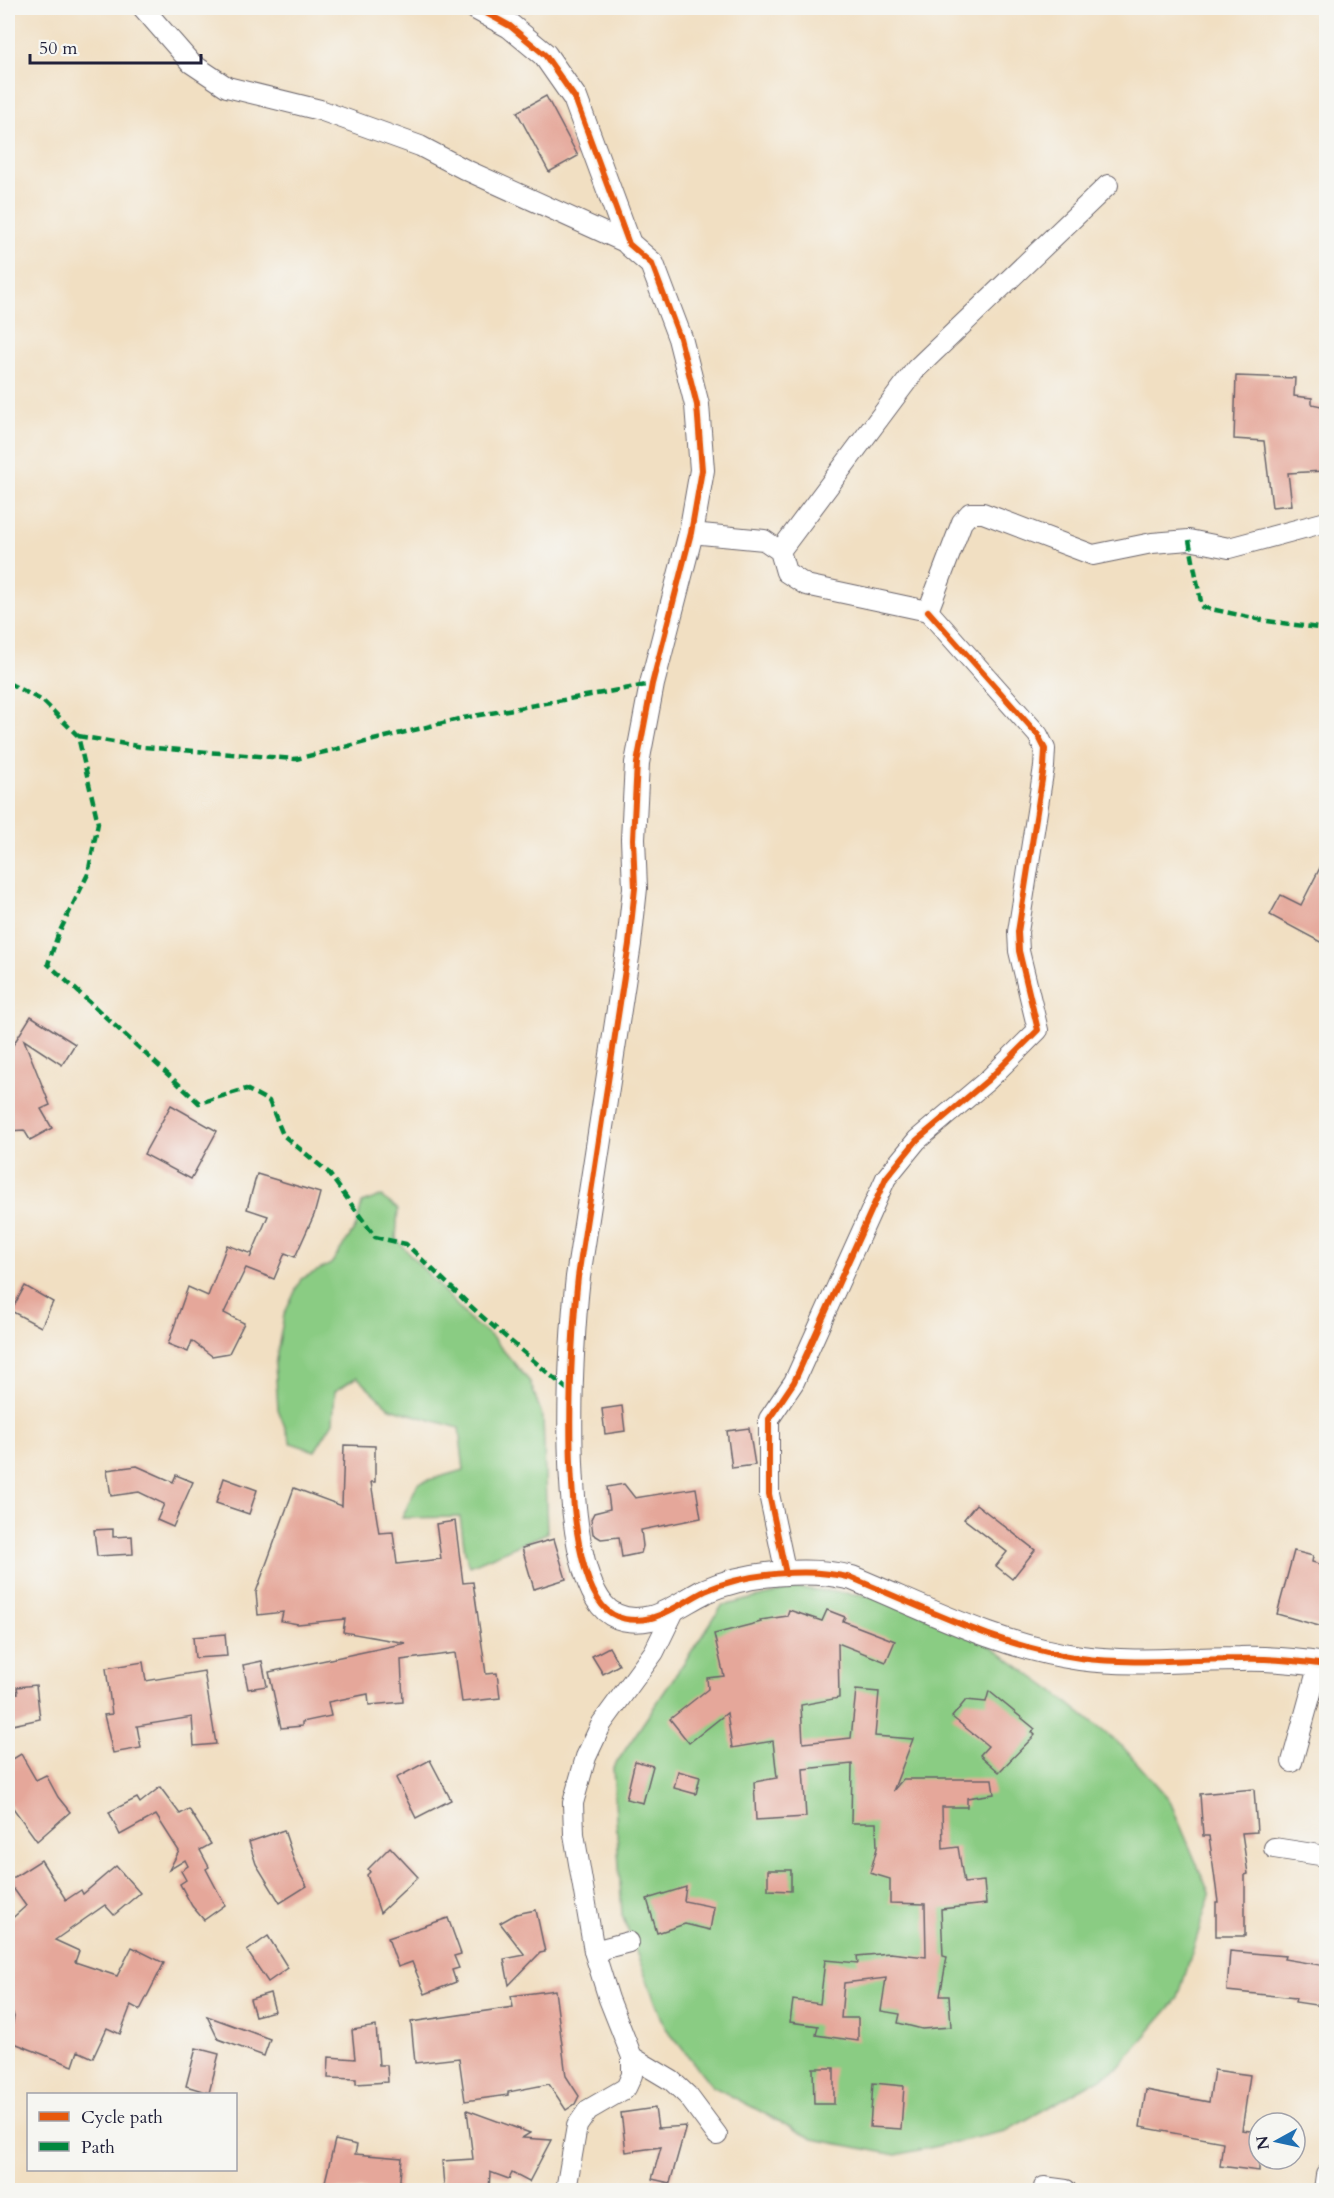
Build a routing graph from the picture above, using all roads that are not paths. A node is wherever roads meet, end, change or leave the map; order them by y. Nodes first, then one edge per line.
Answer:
1 (143, 8) edge
2 (477, 8) edge
3 (1108, 185) dead end
4 (628, 244) junction
5 (1326, 522) edge
6 (691, 533) junction
7 (780, 551) junction
8 (928, 611) junction
9 (786, 1574) junction
10 (676, 1607) junction
11 (1323, 1664) edge
12 (1292, 1762) dead end
13 (1274, 1848) dead end
14 (1326, 1856) edge
15 (629, 1942) dead end
16 (594, 1951) junction
17 (633, 2057) junction
18 (717, 2135) dead end
19 (1326, 2175) edge
20 (1044, 2187) dead end
21 (566, 2190) edge
22 (1066, 2190) edge
23 (1324, 2190) edge

1 - 4 street
2 - 4 street
3 - 7 street
4 - 6 street
5 - 8 street
6 - 7 street
6 - 10 street
7 - 8 street
8 - 9 street
9 - 10 street
9 - 11 street
10 - 16 street
11 - 12 street
13 - 14 street
15 - 16 street
16 - 17 street
17 - 18 street
17 - 21 street
19 - 23 street
20 - 22 street

